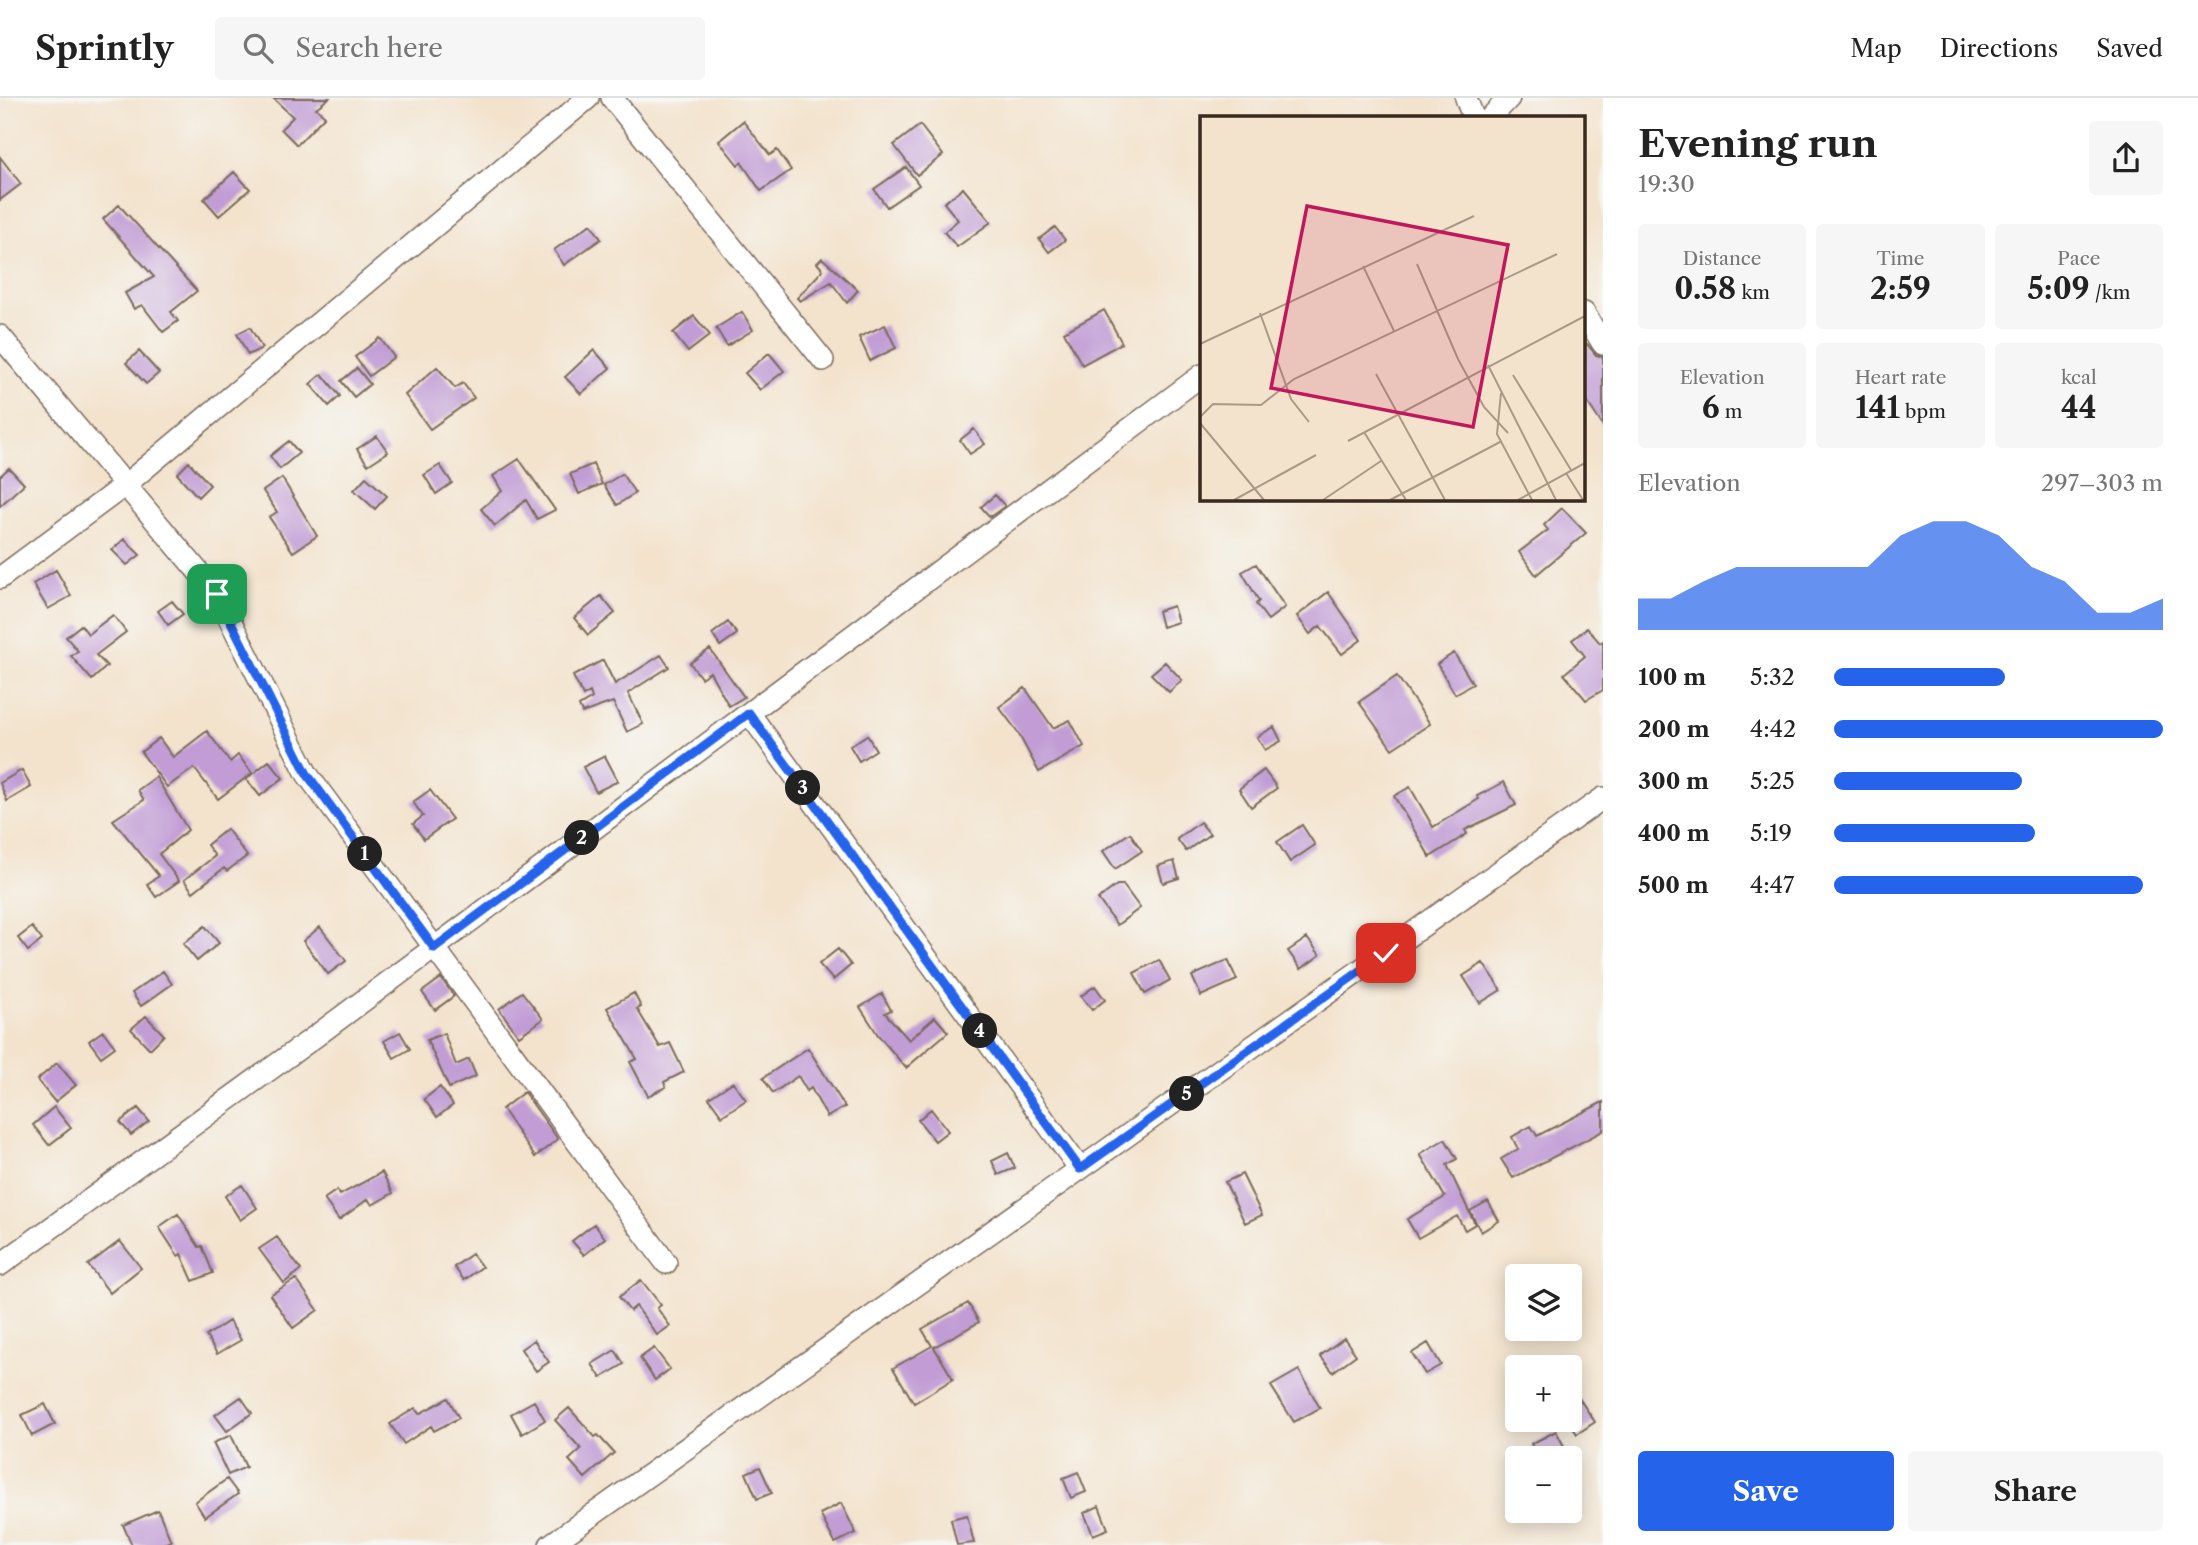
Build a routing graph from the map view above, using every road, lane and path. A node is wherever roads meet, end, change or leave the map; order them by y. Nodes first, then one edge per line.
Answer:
1 (588, 98) edge
2 (611, 98) edge
3 (1466, 98) edge
4 (1509, 98) edge
5 (1473, 116) edge
6 (1492, 116) edge
7 (1586, 316) edge
8 (0, 336) edge
9 (1603, 344) edge
10 (823, 360) dead end
11 (1200, 376) edge
12 (125, 485) junction
13 (0, 578) edge
14 (749, 713) junction
15 (1603, 798) edge
16 (434, 948) junction
17 (1080, 1169) junction
18 (666, 1263) dead end
19 (0, 1265) edge
20 (550, 1545) edge

1 - 12 street
2 - 10 street
3 - 5 street
4 - 6 street
7 - 9 street
8 - 12 street
11 - 14 street
12 - 13 street
12 - 16 street
14 - 16 street
14 - 17 street
15 - 17 street
16 - 18 street
16 - 19 street
17 - 20 street

